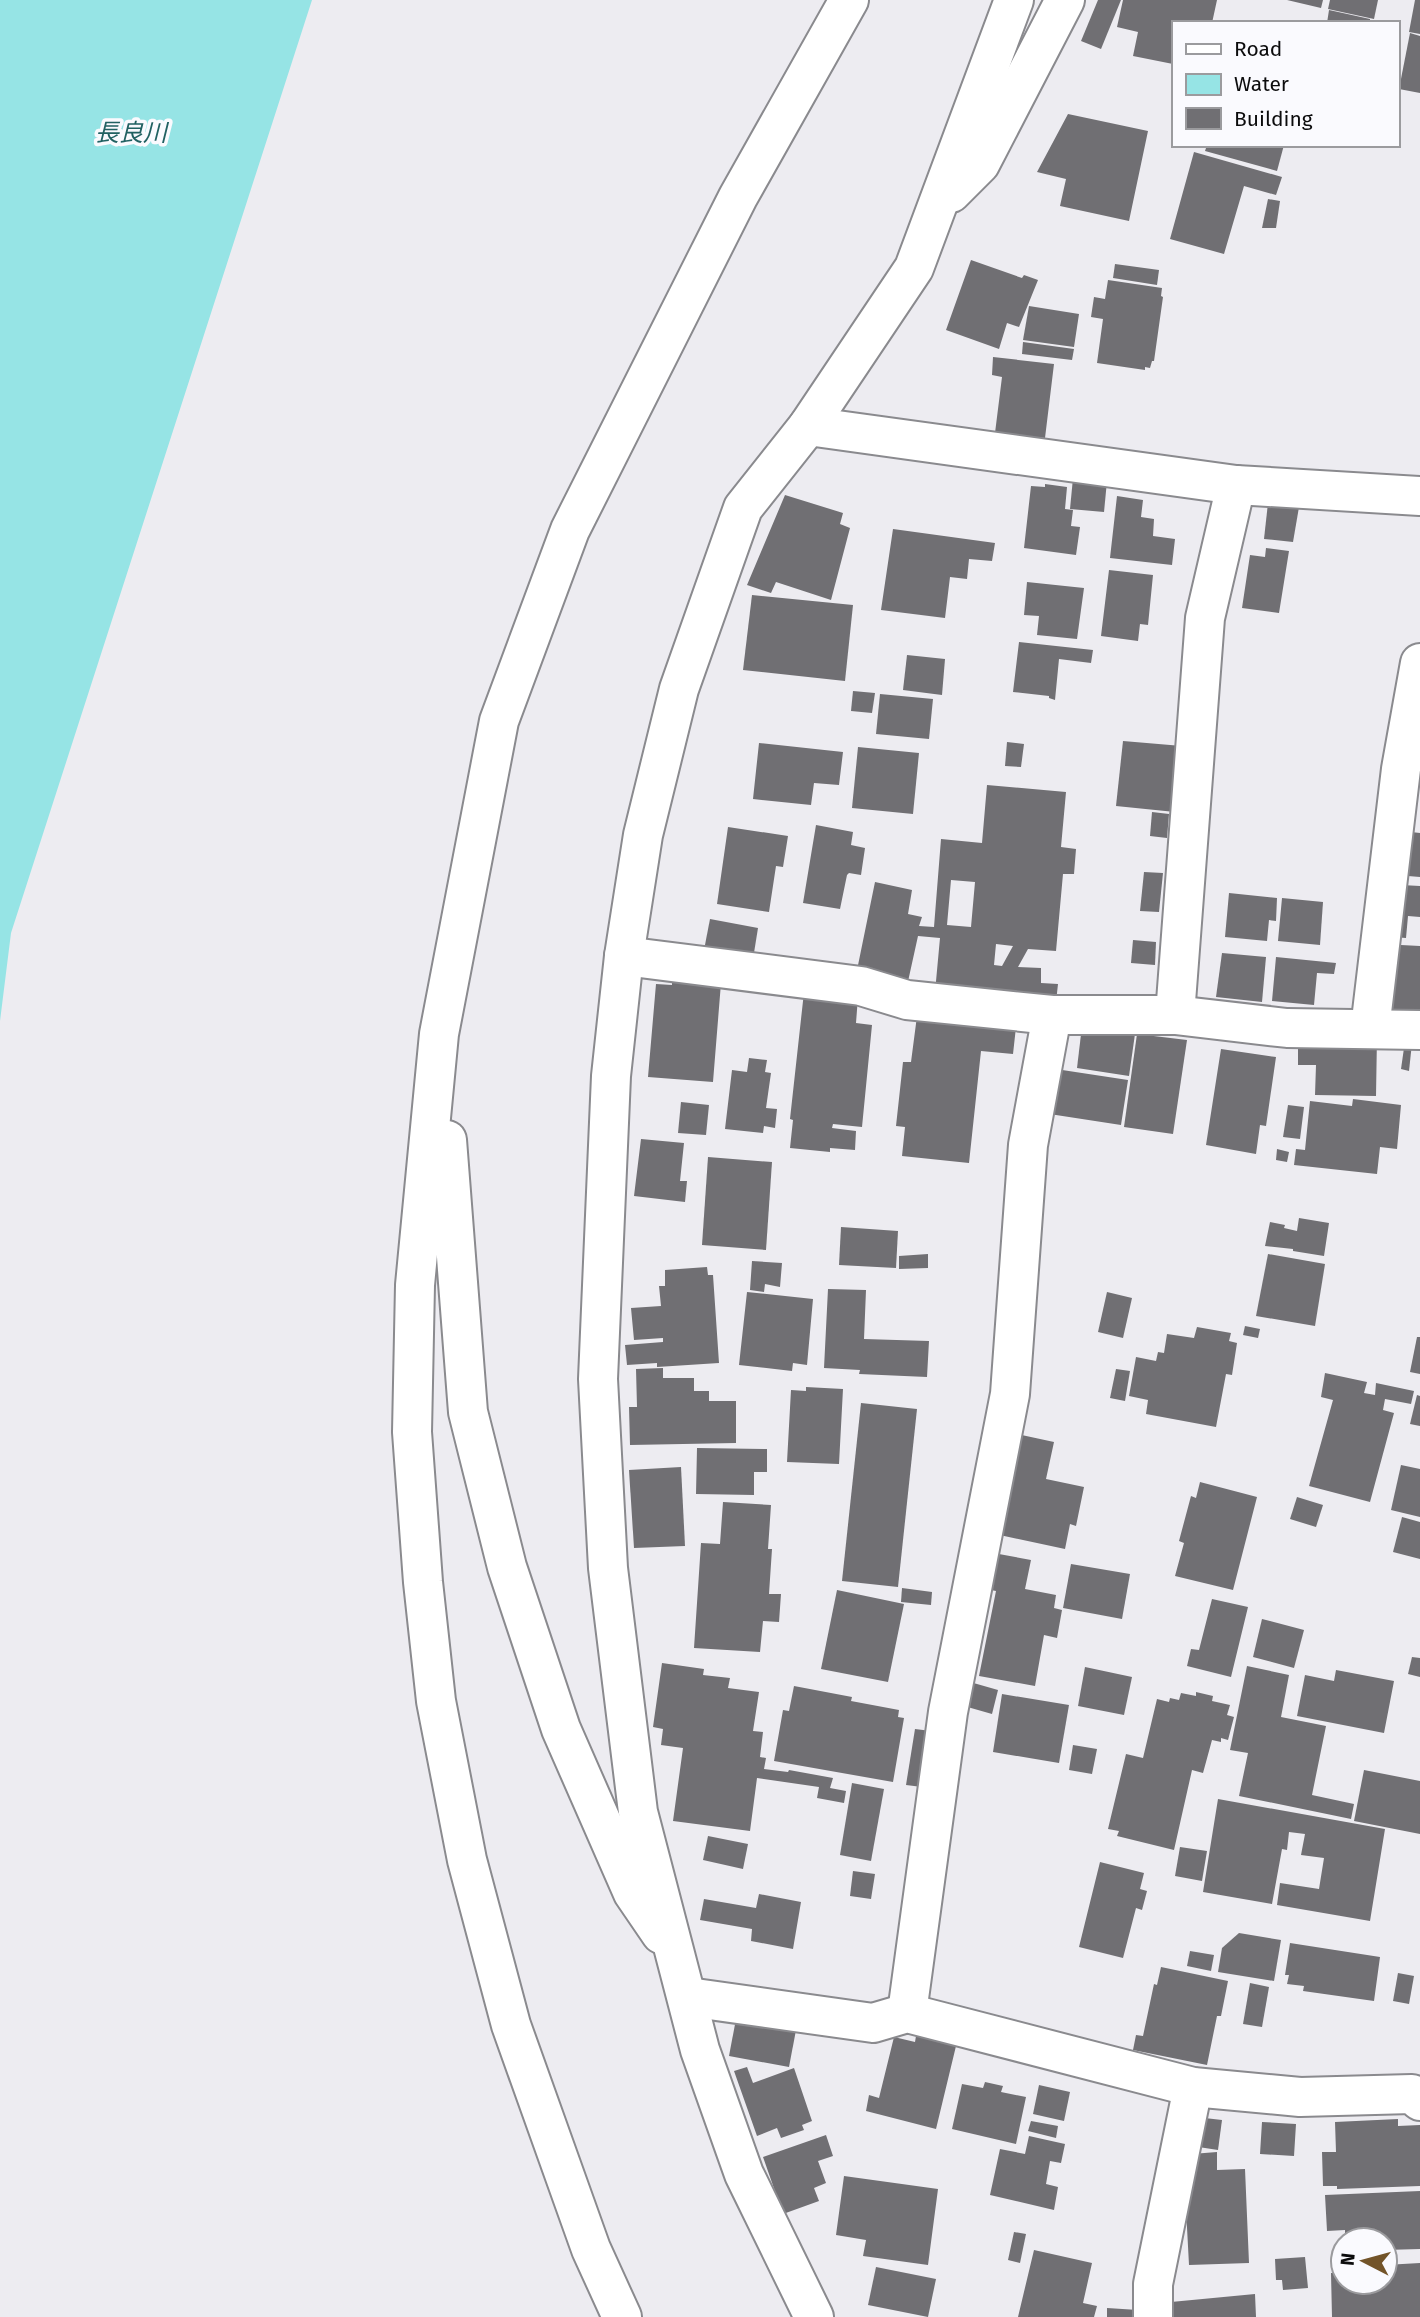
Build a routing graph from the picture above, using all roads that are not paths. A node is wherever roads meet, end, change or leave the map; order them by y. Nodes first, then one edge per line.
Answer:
1 (849, 0) edge
2 (1014, 0) edge
3 (1065, 0) edge
4 (937, 206) junction
5 (808, 426) junction
6 (1236, 485) junction
7 (1420, 496) edge
8 (1420, 663) edge
9 (624, 956) junction
10 (1052, 1014) junction
11 (1175, 1015) junction
12 (1370, 1029) junction
13 (1420, 1030) edge
14 (439, 1034) junction
15 (678, 1959) junction
16 (688, 1997) junction
17 (906, 2013) junction
18 (1193, 2087) junction
19 (1417, 2087) edge
20 (622, 2317) edge
21 (814, 2317) edge
22 (1153, 2317) edge

1 - 14 street
2 - 4 street
3 - 4 street
4 - 5 street
5 - 6 street
5 - 9 street
6 - 7 street
6 - 11 street
8 - 12 street
9 - 10 street
9 - 15 street
10 - 11 street
10 - 17 street
11 - 12 street
12 - 13 street
14 - 15 street
14 - 20 street
15 - 16 street
16 - 17 street
16 - 21 street
17 - 18 street
18 - 19 street
18 - 22 street

